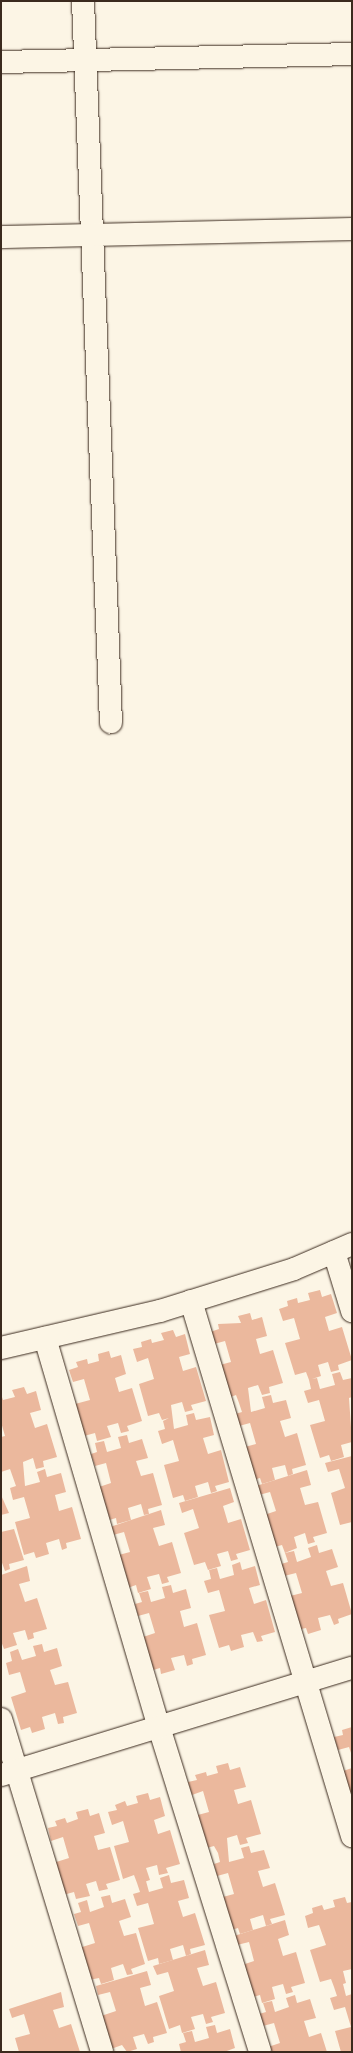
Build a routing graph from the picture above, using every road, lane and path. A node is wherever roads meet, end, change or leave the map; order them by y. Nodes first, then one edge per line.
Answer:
1 (83, 1) edge
2 (352, 54) edge
3 (85, 59) junction
4 (1, 62) edge
5 (352, 229) edge
6 (92, 235) junction
7 (1, 237) edge
8 (111, 722) dead end
9 (343, 1248) edge
10 (191, 1301) junction
11 (352, 1311) edge
12 (45, 1338) junction
13 (1, 1348) edge
14 (352, 1668) edge
15 (305, 1682) junction
16 (1, 1719) edge
17 (159, 1727) junction
18 (9, 1773) edge
19 (352, 1836) edge
20 (102, 2052) edge
21 (260, 2052) edge

1 - 3 street
2 - 3 street
3 - 4 street
3 - 6 street
5 - 6 street
6 - 7 street
6 - 8 street
9 - 10 street
9 - 11 street
10 - 12 street
10 - 15 street
12 - 13 street
12 - 17 street
14 - 15 street
15 - 17 street
15 - 19 street
16 - 18 street
17 - 18 street
17 - 21 street
18 - 20 street

